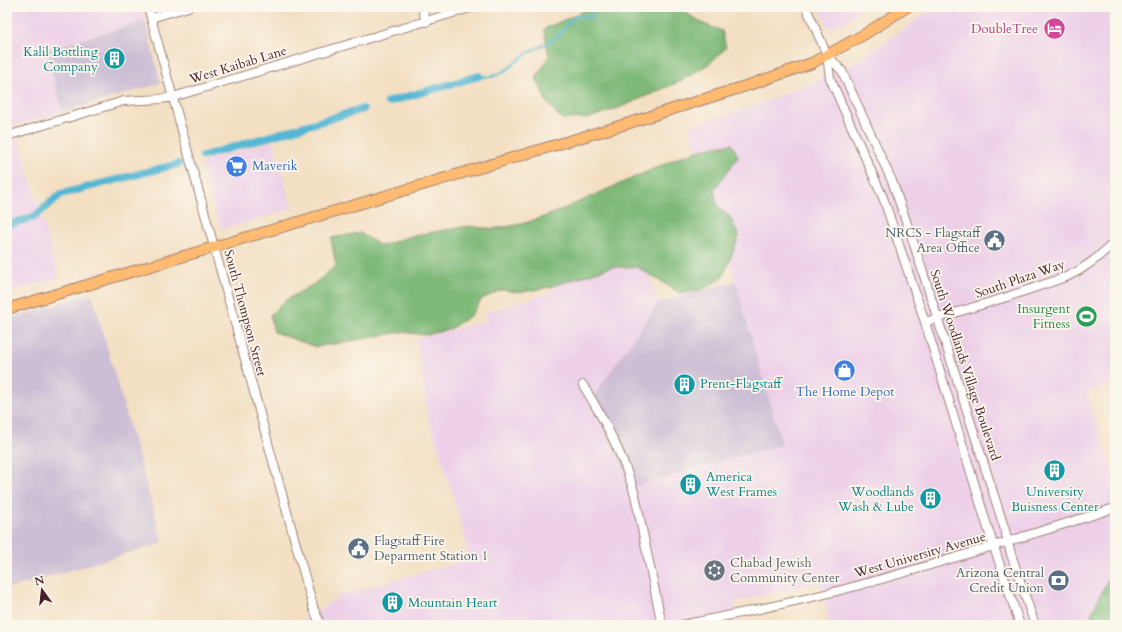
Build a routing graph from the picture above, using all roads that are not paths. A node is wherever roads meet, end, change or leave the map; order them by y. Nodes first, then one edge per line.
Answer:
1 (148, 7) edge
2 (188, 7) edge
3 (422, 7) edge
4 (474, 7) edge
5 (806, 7) edge
6 (906, 7) edge
7 (151, 18) junction
8 (426, 22) junction
9 (827, 55) junction
10 (173, 97) junction
11 (7, 136) edge
12 (1115, 242) edge
13 (214, 246) junction
14 (7, 309) edge
15 (938, 318) junction
16 (925, 322) junction
17 (583, 385) dead end
18 (1115, 508) edge
19 (1008, 542) junction
20 (994, 546) junction
21 (321, 625) edge
22 (662, 625) edge
23 (682, 625) edge
24 (1020, 625) edge
25 (1035, 625) edge

1 - 7 street, South Thompson Street
2 - 7 street
3 - 8 street
4 - 8 street, West Kaibab Lane
5 - 9 street, South Woodlands Village Boulevard
6 - 9 main road
7 - 10 street, South Thompson Street
8 - 10 street, West Kaibab Lane
9 - 13 main road
9 - 15 street, South Woodlands Village Boulevard
9 - 16 street, South Woodlands Village Boulevard
10 - 11 street, West Kaibab Lane
10 - 13 street, South Thompson Street
12 - 15 street, South Plaza Way
13 - 14 main road
13 - 21 street, South Thompson Street
15 - 16 street, South Plaza Way
15 - 19 street, South Woodlands Village Boulevard
16 - 20 street, South Woodlands Village Boulevard
17 - 22 street
18 - 19 street, West University Avenue
19 - 20 street, West University Avenue
19 - 25 street, South Woodlands Village Boulevard
20 - 23 street, West University Avenue
20 - 24 street, South Woodlands Village Boulevard

